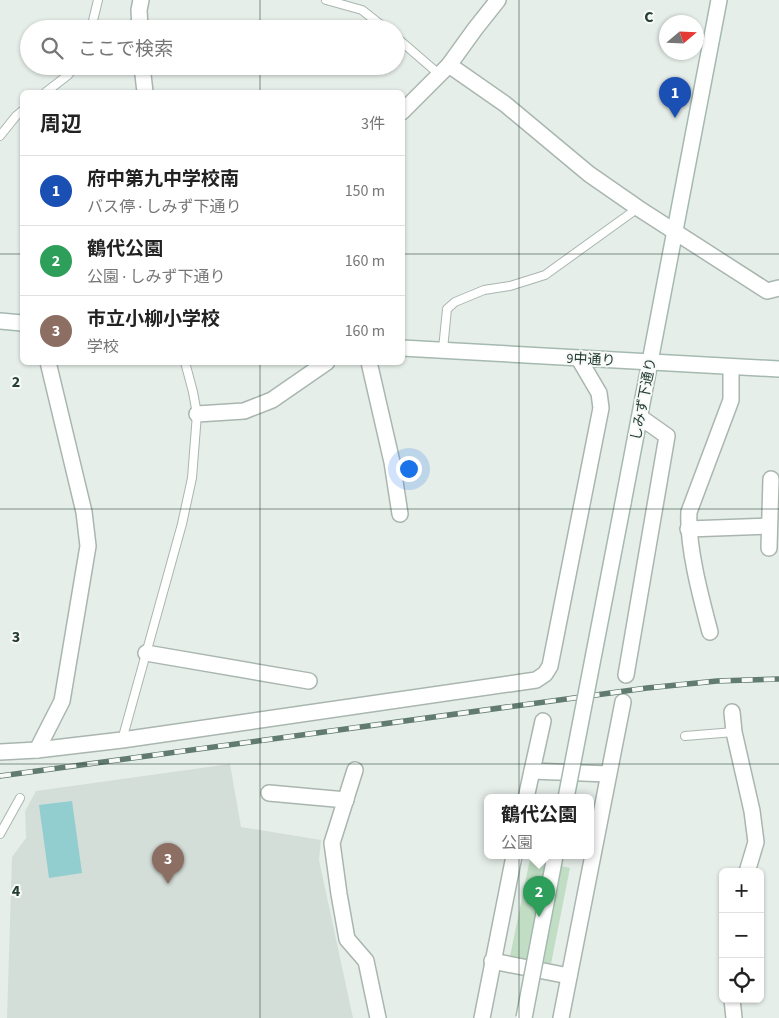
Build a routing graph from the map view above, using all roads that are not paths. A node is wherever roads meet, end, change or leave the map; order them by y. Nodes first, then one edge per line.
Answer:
1 (98, 0) edge
2 (141, 0) edge
3 (326, 0) edge
4 (498, 0) edge
5 (719, 0) edge
6 (93, 20) edge
7 (140, 20) edge
8 (375, 20) edge
9 (405, 43) edge
10 (445, 70) junction
11 (68, 75) edge
12 (143, 75) edge
13 (49, 90) edge
14 (145, 90) edge
15 (405, 109) edge
16 (20, 113) edge
17 (0, 136) edge
18 (638, 208) junction
19 (675, 232) junction
20 (779, 288) edge
21 (0, 321) edge
22 (20, 323) edge
23 (405, 348) edge
24 (443, 350) junction
25 (579, 359) junction
26 (651, 362) junction
27 (49, 365) edge
28 (186, 365) edge
29 (323, 365) edge
30 (370, 365) edge
31 (731, 367) junction
32 (779, 368) edge
33 (197, 414) junction
34 (640, 417) junction
35 (771, 479) dead end
36 (400, 514) dead end
37 (769, 526) junction
38 (688, 529) junction
39 (769, 548) dead end
40 (710, 632) dead end
41 (146, 653) junction
42 (626, 674) dead end
43 (309, 681) dead end
44 (623, 702) dead end
45 (732, 712) dead end
46 (543, 721) dead end
47 (734, 732) junction
48 (685, 736) dead end
49 (122, 740) junction
50 (37, 750) junction
51 (0, 752) edge
52 (355, 770) dead end
53 (532, 771) junction
54 (608, 774) junction
55 (269, 794) dead end
56 (527, 794) edge
57 (567, 794) edge
58 (20, 798) dead end
59 (346, 800) junction
60 (0, 834) edge
61 (594, 847) edge
62 (513, 859) edge
63 (554, 859) edge
64 (592, 859) edge
65 (748, 868) edge
66 (492, 961) junction
67 (569, 976) junction
68 (732, 1003) edge
69 (378, 1018) edge
70 (482, 1018) edge
71 (524, 1018) edge
72 (560, 1018) edge
73 (734, 1018) edge

1 - 6 lane
2 - 7 street
3 - 8 lane
4 - 10 street
5 - 19 street, しみず下通り
9 - 10 lane
10 - 15 street
10 - 18 street
11 - 13 lane
12 - 14 street
16 - 17 lane
18 - 19 street
18 - 24 lane
19 - 20 street
19 - 26 street, しみず下通り
21 - 22 street
23 - 24 street, 9中通り
24 - 25 street, 9中通り
25 - 26 street, 9中通り
25 - 49 street
26 - 31 street, 9中通り
26 - 34 street, しみず下通り
27 - 50 street
28 - 33 lane
29 - 33 street
30 - 36 street
31 - 32 street, 9中通り
31 - 38 street
33 - 41 lane
34 - 42 street
34 - 57 street, しみず下通り, bridge
35 - 37 street
37 - 38 street
37 - 39 street
38 - 40 street
41 - 43 street
41 - 49 lane
44 - 54 street
45 - 47 street
46 - 53 street
47 - 48 lane
47 - 65 street
49 - 50 street
50 - 51 street
52 - 59 street
53 - 54 street
53 - 56 street
54 - 61 street
55 - 59 street
58 - 60 lane
59 - 69 street
62 - 66 street
63 - 71 street, bridge
64 - 67 street
66 - 67 street
66 - 70 street
67 - 72 street
68 - 73 street

